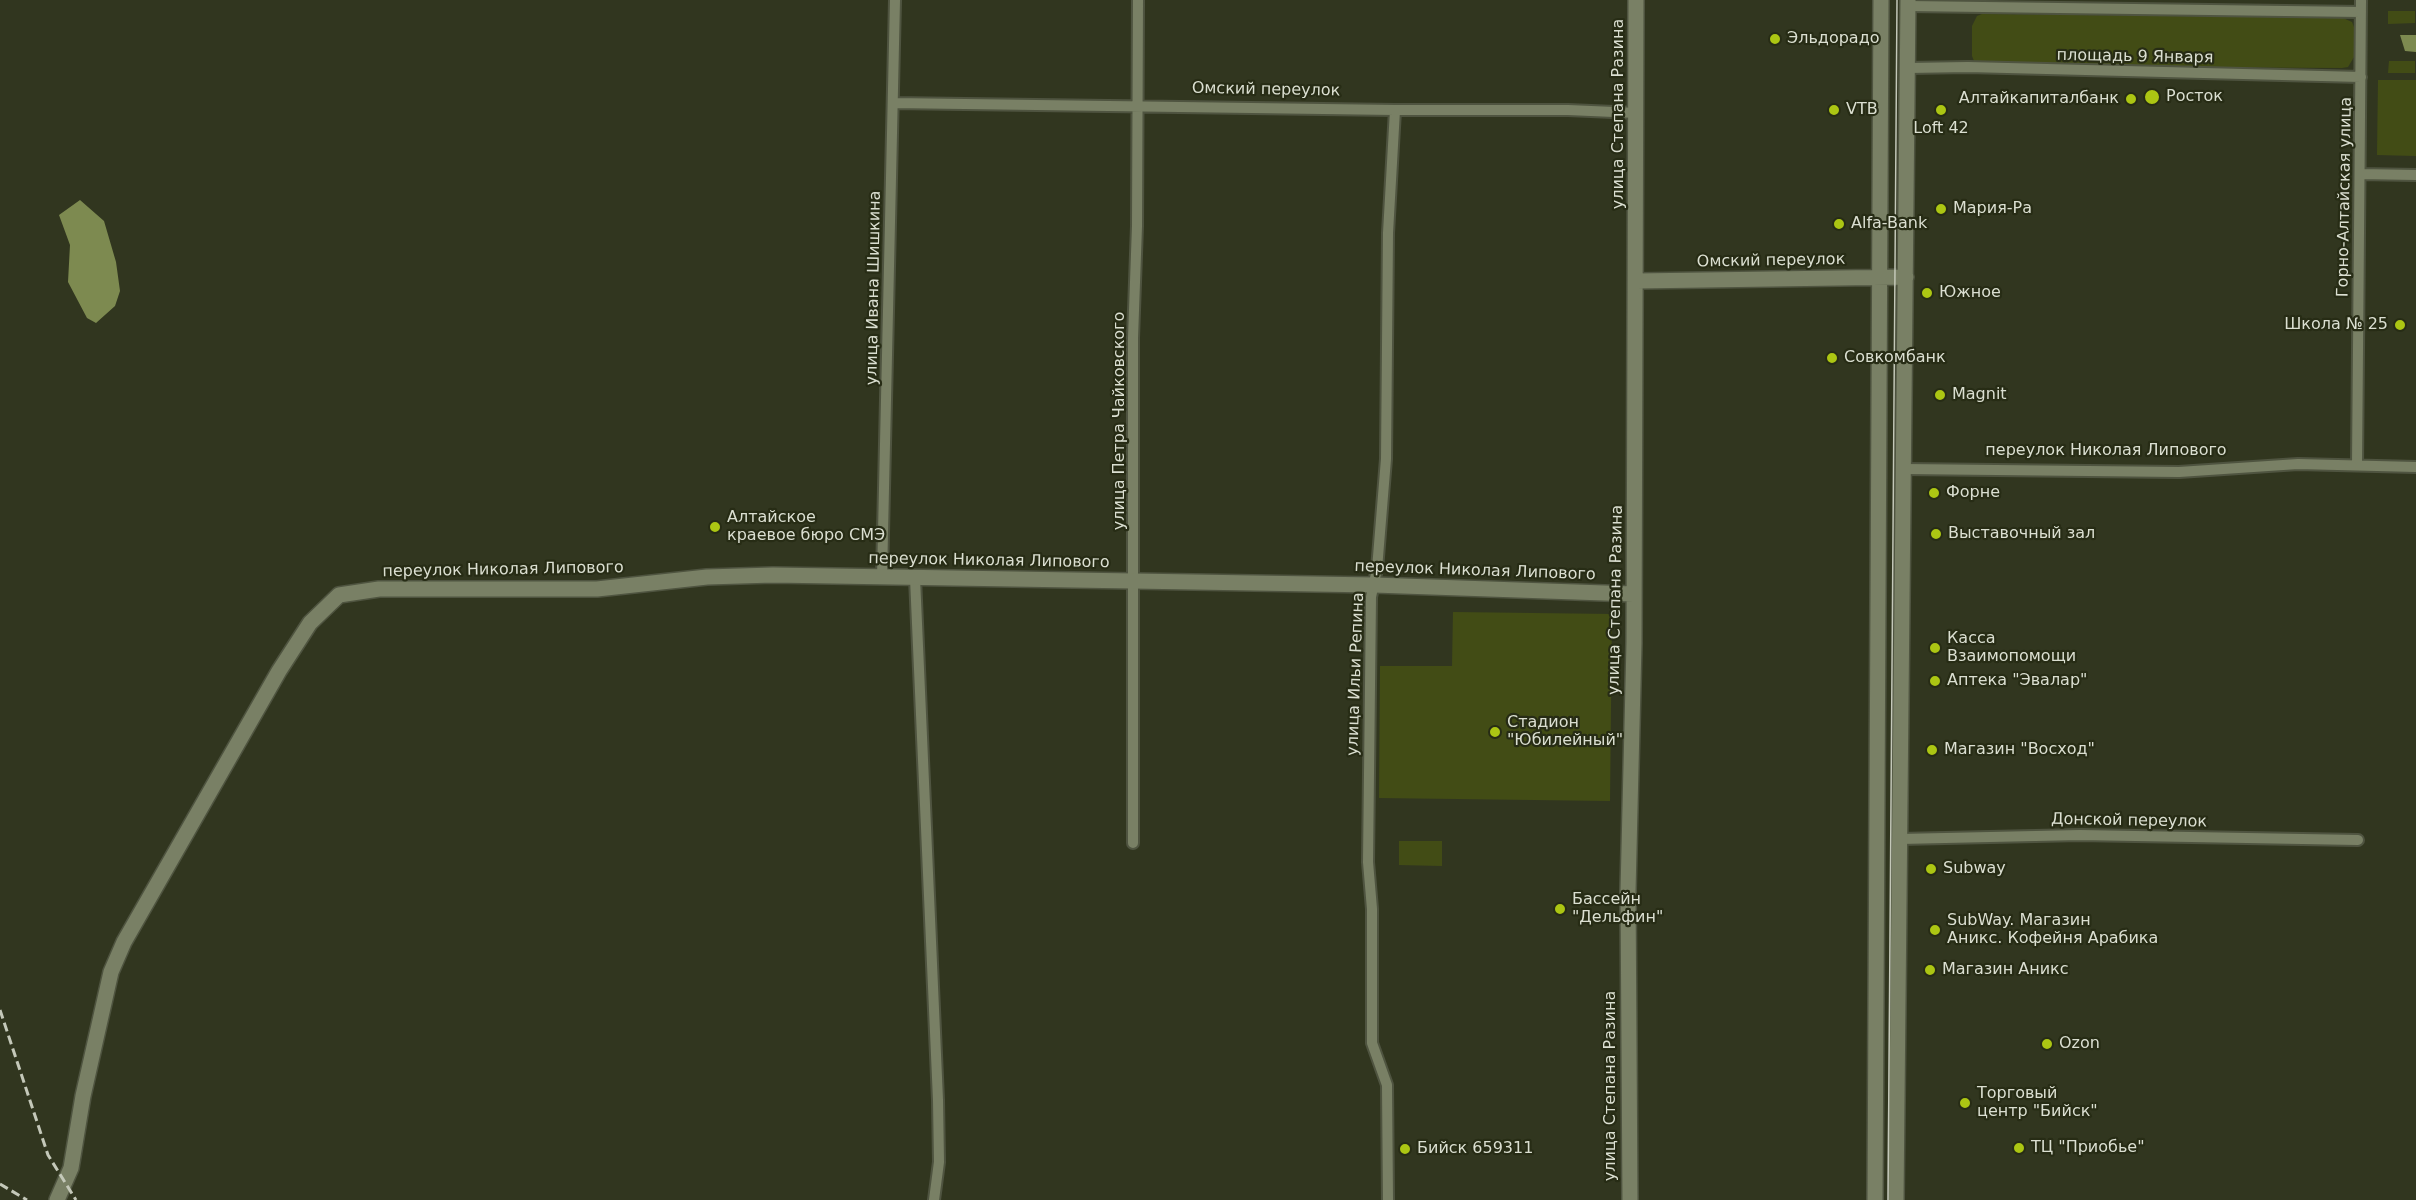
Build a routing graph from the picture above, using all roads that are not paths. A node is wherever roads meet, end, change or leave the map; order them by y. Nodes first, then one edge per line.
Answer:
1 (896, 0) edge
2 (1138, 0) edge
3 (1636, 0) edge
4 (1881, 0) edge
5 (2361, 0) edge
6 (1908, 3) edge
7 (2361, 12) junction
8 (1908, 68) junction
9 (2361, 77) junction
10 (893, 103) junction
11 (1138, 107) junction
12 (1395, 110) junction
13 (1637, 113) junction
14 (2360, 174) junction
15 (2416, 175) edge
16 (1905, 277) junction
17 (1880, 278) junction
18 (1637, 281) junction
19 (2358, 465) junction
20 (2416, 467) edge
21 (1904, 469) junction
22 (1879, 471) junction
23 (882, 578) junction
24 (915, 578) junction
25 (1135, 582) junction
26 (1374, 585) junction
27 (1633, 594) junction
28 (1900, 839) junction
29 (2358, 840) dead end
30 (1133, 843) dead end
31 (57, 1200) edge
32 (934, 1200) edge
33 (1388, 1200) edge
34 (1630, 1200) edge
35 (1875, 1200) edge
36 (1896, 1200) edge

1 - 10 street, улица Ивана Шишкина
2 - 11 street, улица Петра Чайковского
3 - 13 street, улица Степана Разина
4 - 17 street
5 - 7 street, Горно-Алтайская улица
6 - 7 street
6 - 8 street
7 - 9 street, Горно-Алтайская улица
8 - 9 street, площадь 9 Января
8 - 16 street
9 - 14 street, Горно-Алтайская улица
10 - 11 street, Омский переулок
10 - 23 street, улица Ивана Шишкина
11 - 12 street, Омский переулок
11 - 25 street, улица Петра Чайковского
12 - 13 street, Омский переулок
12 - 26 street, улица Ильи Репина
13 - 18 street, улица Степана Разина
14 - 15 street
14 - 19 street, Горно-Алтайская улица
16 - 17 street, Омский переулок
16 - 21 street
17 - 18 street, Омский переулок
17 - 22 street
18 - 27 street, улица Степана Разина
19 - 20 street, переулок Николая Липового
19 - 21 street, переулок Николая Липового
21 - 22 street
21 - 28 street
22 - 35 street
23 - 24 street, переулок Николая Липового
23 - 31 street, переулок Николая Липового
24 - 25 street, переулок Николая Липового
24 - 32 street
25 - 26 street, переулок Николая Липового
25 - 30 street, улица Петра Чайковского
26 - 27 street, переулок Николая Липового
26 - 33 street, улица Ильи Репина
27 - 34 street, улица Степана Разина
28 - 29 street, Донской переулок
28 - 36 street

